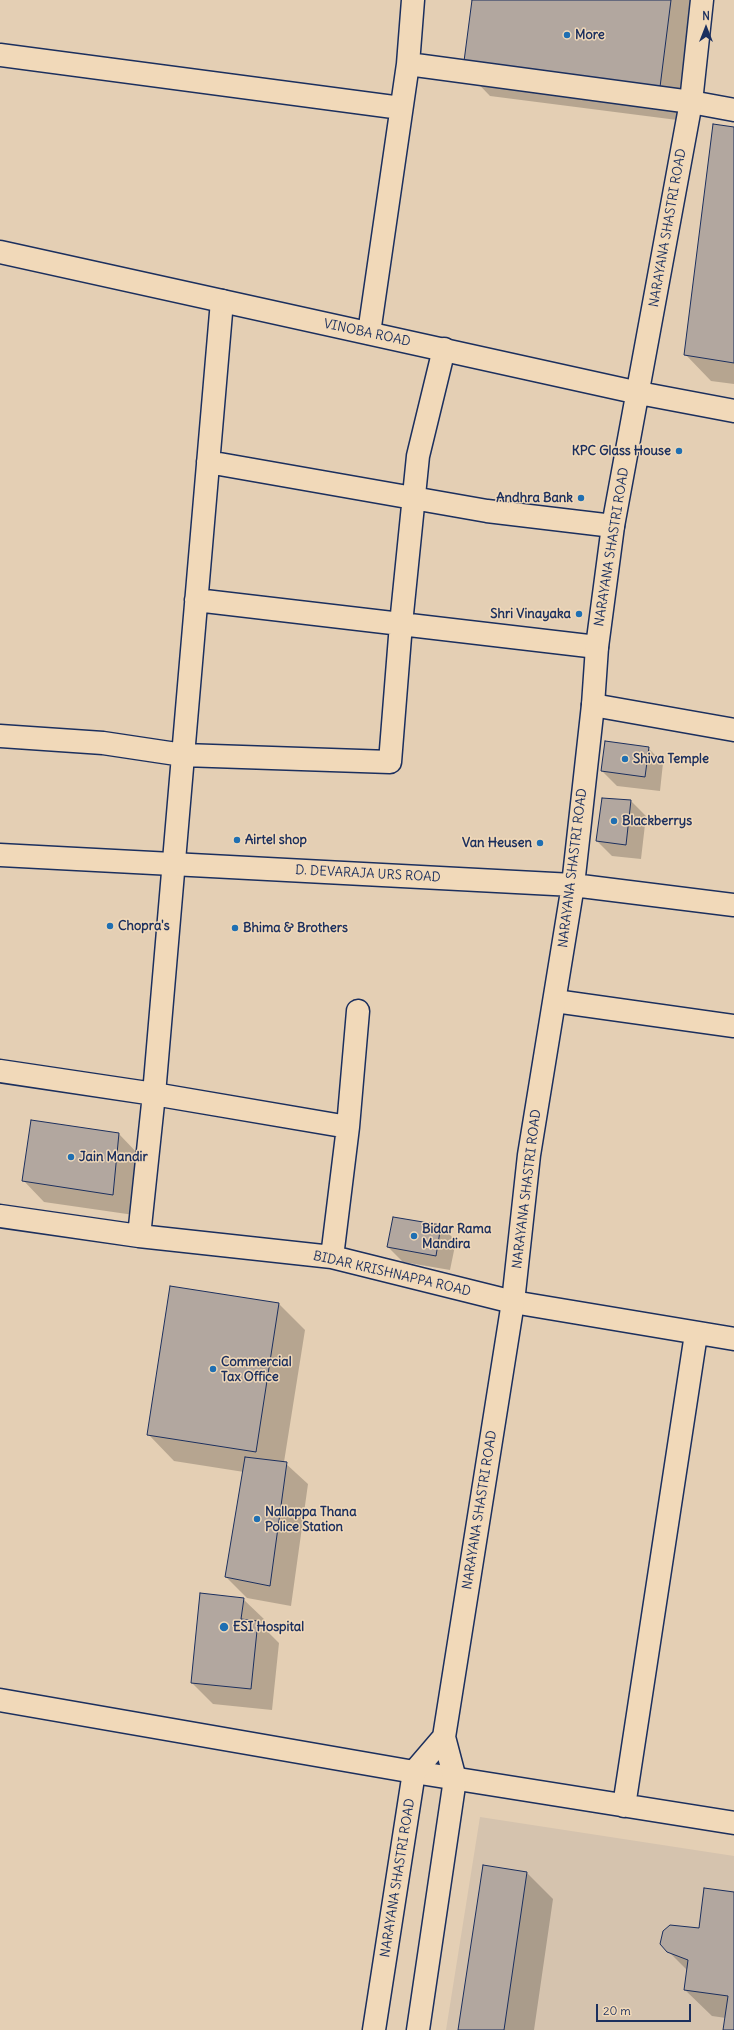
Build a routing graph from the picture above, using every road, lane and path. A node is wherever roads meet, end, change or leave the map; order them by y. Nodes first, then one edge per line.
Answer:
1 (413, 0) edge
2 (702, 0) edge
3 (0, 56) edge
4 (408, 64) junction
5 (691, 102) junction
6 (401, 108) junction
7 (734, 110) edge
8 (0, 252) edge
9 (222, 301) junction
10 (369, 334) junction
11 (444, 349) junction
12 (639, 393) junction
13 (734, 411) edge
14 (208, 462) junction
15 (414, 498) junction
16 (613, 526) junction
17 (196, 600) junction
18 (401, 624) junction
19 (597, 646) junction
20 (593, 705) junction
21 (734, 730) edge
22 (0, 736) edge
23 (183, 754) junction
24 (0, 855) edge
25 (174, 864) junction
26 (573, 885) junction
27 (734, 905) edge
28 (555, 1001) junction
29 (358, 1011) dead end
30 (734, 1026) edge
31 (0, 1072) edge
32 (154, 1094) junction
33 (348, 1127) junction
34 (0, 1216) edge
35 (139, 1236) junction
36 (332, 1257) junction
37 (513, 1302) junction
38 (696, 1334) junction
39 (734, 1339) edge
40 (0, 1700) edge
41 (444, 1737) junction
42 (414, 1772) junction
43 (455, 1779) junction
44 (624, 1806) junction
45 (734, 1823) edge
46 (374, 2030) edge
47 (418, 2030) edge

1 - 4 street
2 - 5 street, NARAYANA SHASTRI ROAD
3 - 6 street
4 - 5 street
4 - 6 street
5 - 7 street
5 - 12 street, NARAYANA SHASTRI ROAD
6 - 10 street
8 - 9 street, VINOBA ROAD
9 - 10 street, VINOBA ROAD
9 - 14 street
10 - 11 street, VINOBA ROAD
11 - 12 street, VINOBA ROAD
11 - 15 street
12 - 13 street, VINOBA ROAD
12 - 16 street, NARAYANA SHASTRI ROAD
14 - 15 street
14 - 17 street
15 - 16 street
15 - 18 street
16 - 19 street, NARAYANA SHASTRI ROAD
17 - 18 street
17 - 23 street
18 - 19 street
18 - 23 street
19 - 20 street, NARAYANA SHASTRI ROAD
20 - 21 street
20 - 26 street, NARAYANA SHASTRI ROAD
22 - 23 street
23 - 25 street
24 - 25 street, D. DEVARAJA URS ROAD
25 - 26 street, D. DEVARAJA URS ROAD
25 - 32 street
26 - 27 street, D. DEVARAJA URS ROAD
26 - 28 street, NARAYANA SHASTRI ROAD
28 - 30 street
28 - 37 street, NARAYANA SHASTRI ROAD
29 - 33 street
31 - 32 street
32 - 33 street
32 - 35 street
33 - 36 street
34 - 35 street, BIDAR KRISHNAPPA ROAD
35 - 36 street, BIDAR KRISHNAPPA ROAD
36 - 37 street, BIDAR KRISHNAPPA ROAD
37 - 38 street, BIDAR KRISHNAPPA ROAD
37 - 41 street, NARAYANA SHASTRI ROAD
38 - 39 street, BIDAR KRISHNAPPA ROAD
38 - 44 street
40 - 42 street
41 - 42 street
41 - 43 street, NARAYANA SHASTRI ROAD
42 - 43 street
42 - 46 street, NARAYANA SHASTRI ROAD
43 - 44 street
43 - 47 street, NARAYANA SHASTRI ROAD
44 - 45 street

